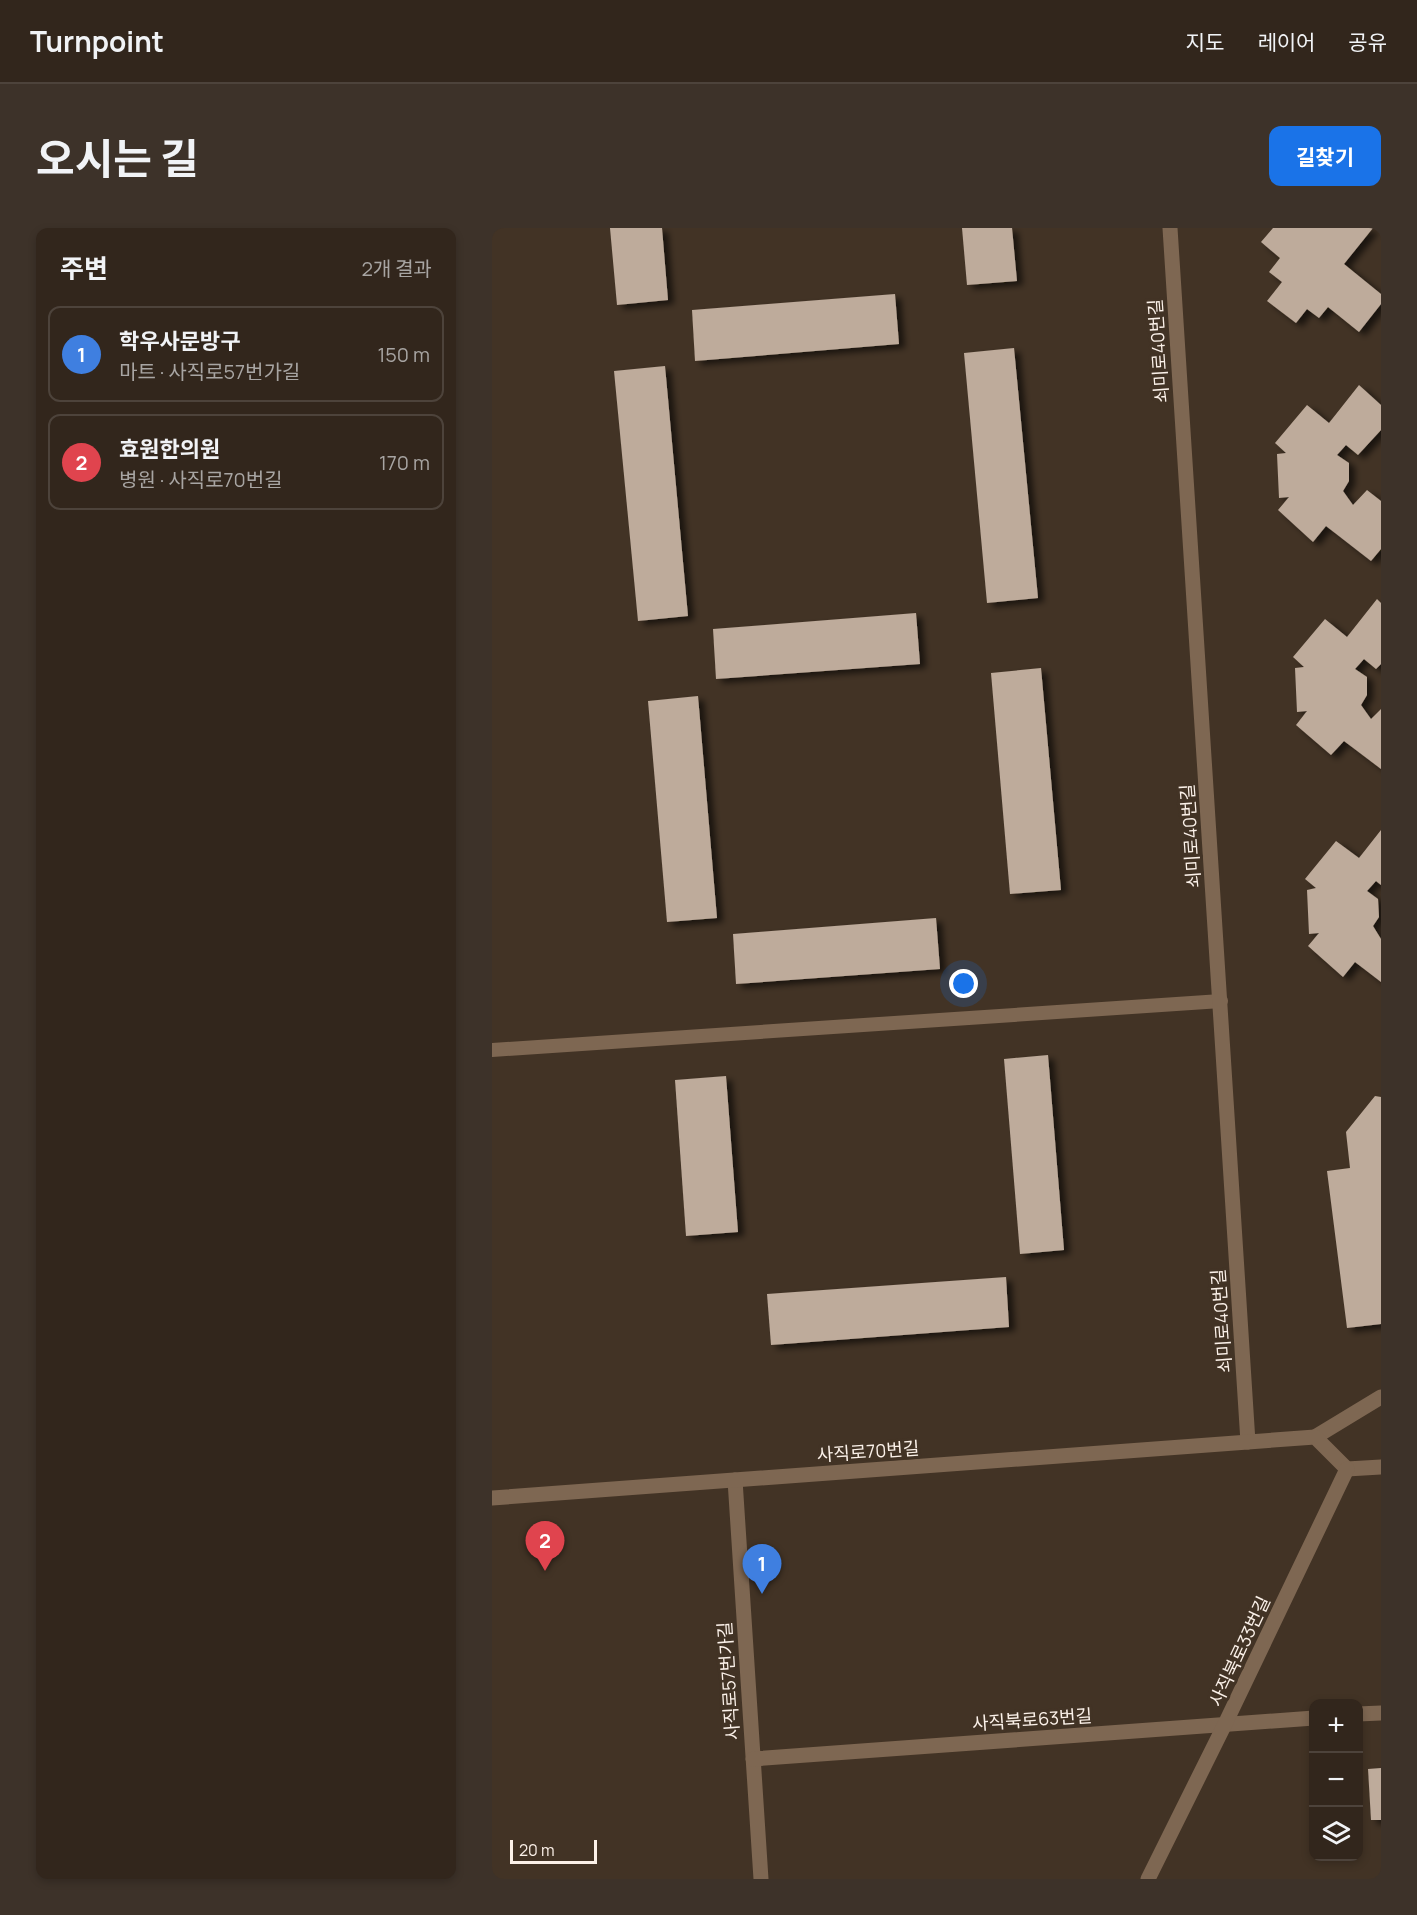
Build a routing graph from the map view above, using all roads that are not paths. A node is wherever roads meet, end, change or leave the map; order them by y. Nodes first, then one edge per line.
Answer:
1 (1170, 228) edge
2 (1221, 1001) junction
3 (492, 1050) edge
4 (1381, 1397) edge
5 (1315, 1437) junction
6 (1248, 1442) junction
7 (1381, 1467) edge
8 (1347, 1469) junction
9 (735, 1480) junction
10 (492, 1498) edge
11 (1381, 1713) edge
12 (1363, 1714) edge
13 (1309, 1718) edge
14 (1225, 1724) junction
15 (753, 1759) junction
16 (761, 1879) edge
17 (1148, 1879) edge

1 - 2 street, 쇠미로40번길
2 - 3 lane
2 - 6 street, 쇠미로40번길
4 - 5 street
5 - 6 street, 사직로70번길
5 - 8 street
6 - 9 street, 사직로70번길
7 - 8 street
8 - 14 street, 사직북로33번길
9 - 10 street, 사직로70번길
9 - 15 street, 사직로57번가길
11 - 12 street
13 - 14 street, 사직북로63번길
14 - 15 street, 사직북로63번길
14 - 17 street, 사직북로33번길
15 - 16 street, 사직로57번가길

